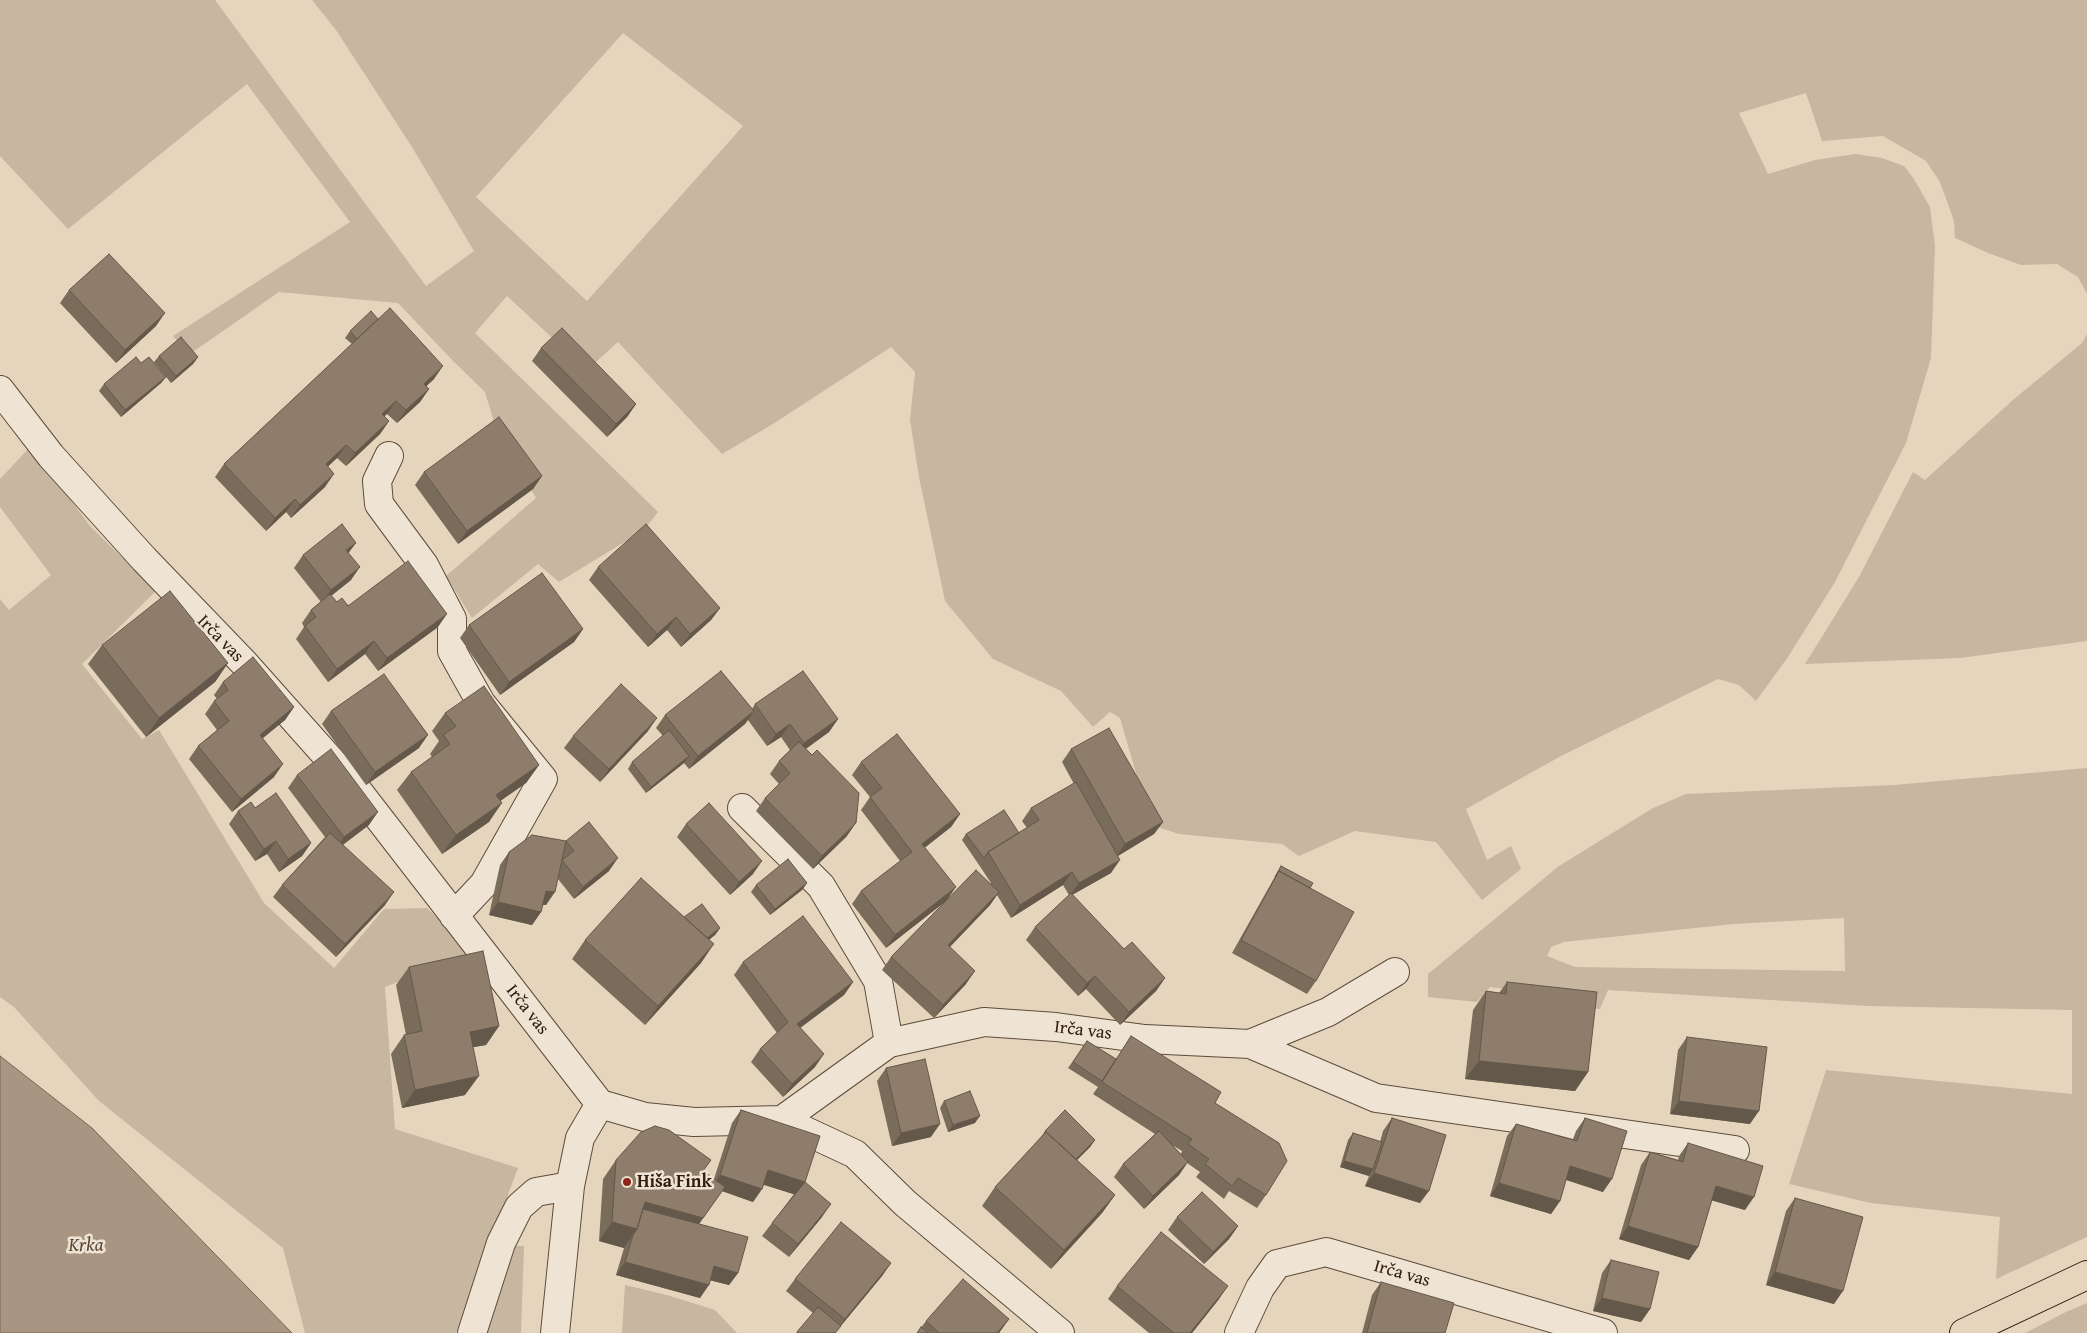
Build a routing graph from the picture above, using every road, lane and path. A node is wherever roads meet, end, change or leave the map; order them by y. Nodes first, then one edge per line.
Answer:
1 (0, 390) edge
2 (389, 456) dead end
3 (742, 808) dead end
4 (454, 916) junction
5 (1395, 972) dead end
6 (889, 1043) junction
7 (1250, 1044) junction
8 (600, 1104) junction
9 (782, 1120) junction
10 (1735, 1150) dead end
11 (570, 1186) junction
12 (2087, 1275) edge
13 (472, 1333) edge
14 (555, 1333) edge
15 (1060, 1333) edge
16 (1238, 1333) edge
17 (1603, 1333) edge
18 (1964, 1333) edge

1 - 4 street, Irča vas
2 - 4 street
3 - 6 street
4 - 8 street, Irča vas
5 - 7 street, Irča vas
6 - 7 street, Irča vas
6 - 9 street, Irča vas
7 - 10 street
8 - 9 street
8 - 11 street
9 - 15 street
11 - 13 street
11 - 14 street
12 - 18 main road
16 - 17 street, Irča vas

